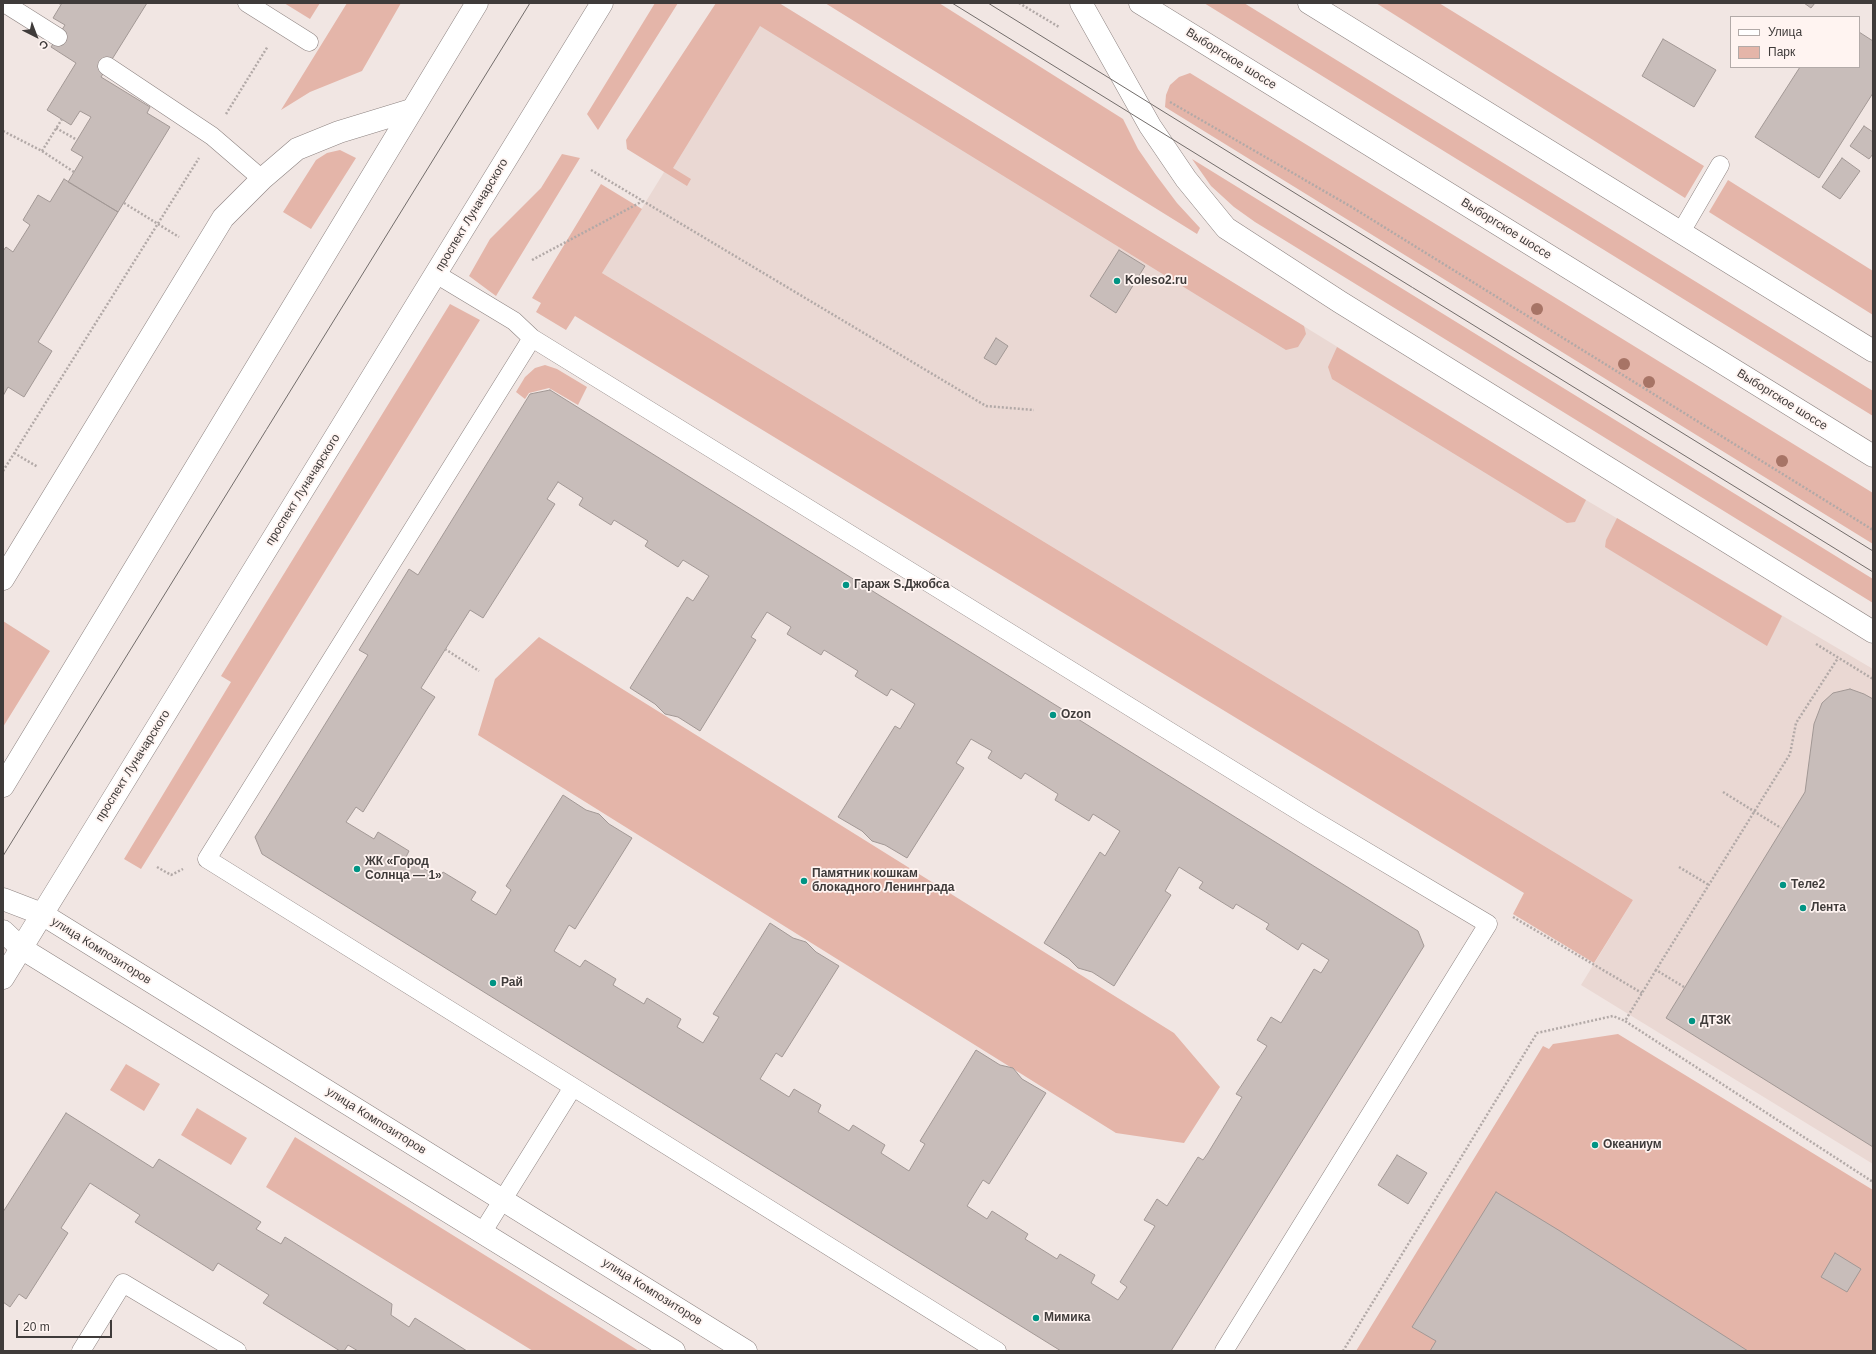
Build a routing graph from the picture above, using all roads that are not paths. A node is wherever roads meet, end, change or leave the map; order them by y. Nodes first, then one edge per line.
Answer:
1 (4, 3) edge
2 (247, 3) edge
3 (477, 3) edge
4 (602, 3) edge
5 (1081, 3) edge
6 (1140, 3) edge
7 (1309, 3) edge
8 (58, 36) dead end
9 (309, 42) dead end
10 (107, 66) dead end
11 (411, 110) junction
12 (1720, 165) dead end
13 (262, 179) junction
14 (1681, 232) junction
15 (436, 274) junction
16 (532, 338) junction
17 (1873, 351) edge
18 (1873, 456) edge
19 (3, 579) edge
20 (1873, 632) edge
21 (3, 786) edge
22 (3, 899) edge
23 (42, 914) junction
24 (3, 931) edge
25 (21, 948) junction
26 (3, 978) edge
27 (573, 1087) junction
28 (503, 1200) junction
29 (482, 1233) junction
30 (81, 1351) edge
31 (237, 1351) edge
32 (674, 1351) edge
33 (746, 1351) edge
34 (997, 1351) edge
35 (1224, 1351) edge

1 - 8 lane
2 - 9 lane
3 - 11 main road
4 - 15 main road, проспект Луначарского
5 - 20 main road
6 - 18 main road, Выборгское шоссе
7 - 14 main road
10 - 13 lane
11 - 13 main road
11 - 21 main road
12 - 14 lane
13 - 19 main road
14 - 17 main road
15 - 16 lane
15 - 23 main road, проспект Луначарского
16 - 27 lane
16 - 35 lane
22 - 23 main road, улица Композиторов
23 - 25 main road, проспект Луначарского
23 - 28 main road, улица Композиторов
24 - 25 main road
25 - 26 main road, проспект Луначарского
25 - 29 main road
27 - 28 lane
27 - 34 lane
28 - 29 lane
28 - 33 main road, улица Композиторов
29 - 32 main road
30 - 31 lane

